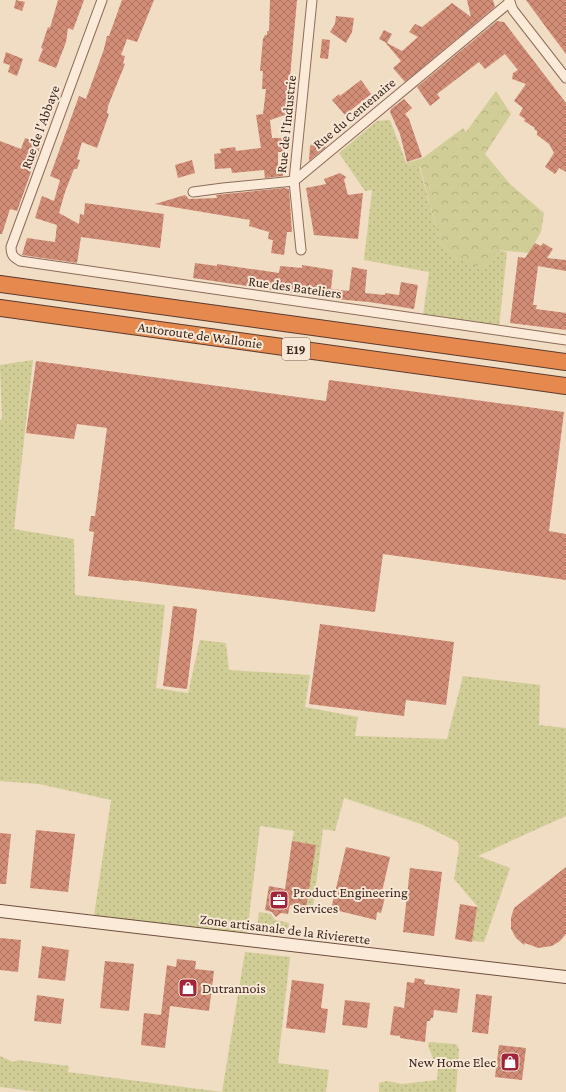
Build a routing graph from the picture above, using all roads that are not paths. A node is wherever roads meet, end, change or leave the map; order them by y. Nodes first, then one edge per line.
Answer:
1 (102, 0) edge
2 (312, 0) edge
3 (509, 1) edge
4 (566, 78) edge
5 (294, 180) junction
6 (193, 192) dead end
7 (301, 250) dead end
8 (20, 261) joint
9 (0, 284) edge
10 (0, 308) edge
11 (566, 340) edge
12 (566, 362) edge
13 (566, 386) edge
14 (0, 911) edge
15 (566, 977) edge

1 - 8 street, Rue de l'Abbaye
2 - 5 street, Rue de l'Industrie
3 - 4 street
3 - 5 street, Rue du Centenaire
5 - 6 street
5 - 7 street, Rue de l'Industrie
8 - 11 street, Rue des Bateliers
9 - 12 highway, Autoroute de Wallonie / E19
10 - 13 highway, Autoroute de Wallonie / E19
14 - 15 street, Zone artisanale de la Rivierette

